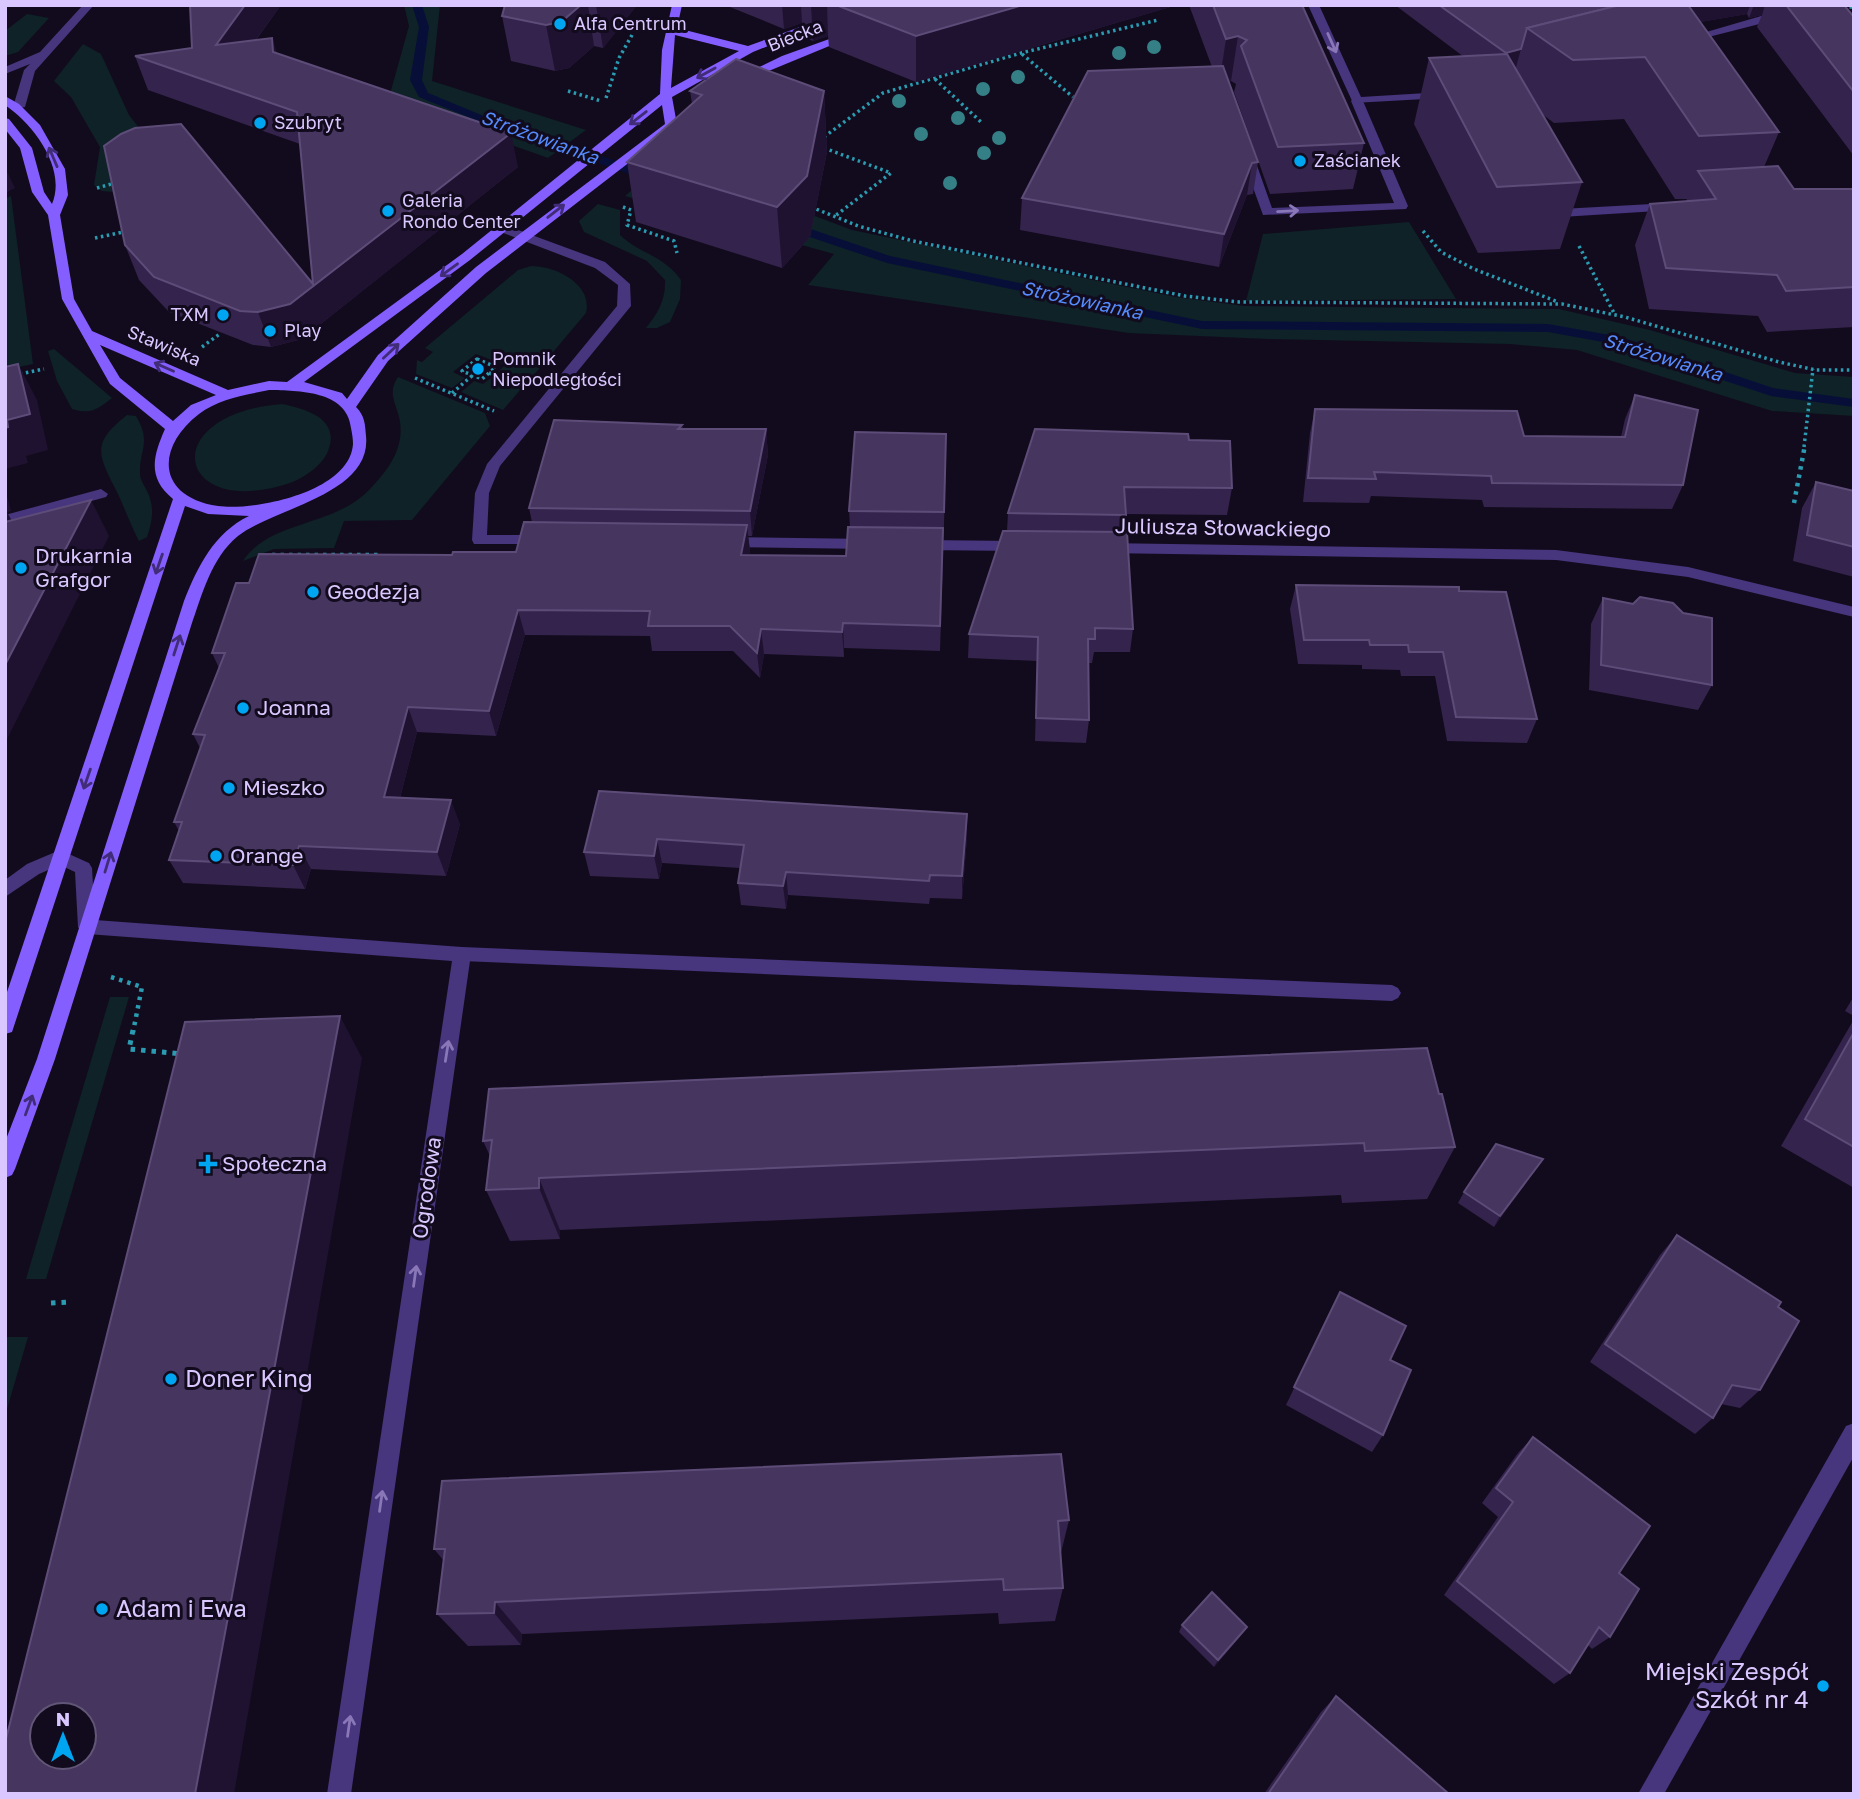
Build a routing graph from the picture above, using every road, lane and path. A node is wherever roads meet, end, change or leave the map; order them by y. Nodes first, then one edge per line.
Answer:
1 (89, 5) edge
2 (677, 5) edge
3 (1313, 5) edge
4 (1844, 5) edge
5 (1812, 7) edge
6 (1854, 8) edge
7 (838, 18) dead end
8 (1158, 20) dead end
9 (638, 26) dead end
10 (670, 30) junction
11 (866, 30) edge
12 (1671, 45) edge
13 (749, 50) junction
14 (45, 51) junction
15 (1021, 53) junction
16 (5, 71) edge
17 (935, 78) junction
18 (734, 82) edge
19 (568, 91) dead end
20 (1456, 94) edge
21 (664, 97) junction
22 (1073, 97) edge
23 (5, 99) edge
24 (1357, 101) junction
25 (19, 107) junction
26 (5, 121) edge
27 (981, 121) dead end
28 (824, 137) edge
29 (814, 144) edge
30 (1243, 145) edge
31 (120, 175) edge
32 (114, 184) edge
33 (809, 206) edge
34 (1402, 206) junction
35 (1685, 206) edge
36 (631, 210) dead end
37 (1561, 214) edge
38 (54, 215) junction
39 (835, 216) junction
40 (502, 228) junction
41 (129, 231) edge
42 (525, 236) junction
43 (93, 239) dead end
44 (677, 253) dead end
45 (1562, 304) junction
46 (221, 333) edge
47 (87, 334) junction
48 (197, 351) dead end
49 (44, 369) dead end
50 (1813, 369) junction
51 (1854, 370) edge
52 (403, 373) dead end
53 (489, 373) junction
54 (18, 375) edge
55 (473, 375) junction
56 (516, 383) dead end
57 (292, 384) junction
58 (226, 394) junction
59 (452, 394) junction
60 (350, 405) junction
61 (497, 412) dead end
62 (172, 428) junction
63 (101, 494) dead end
64 (180, 498) junction
65 (1794, 503) dead end
66 (280, 507) junction
67 (5, 520) edge
68 (560, 539) edge
69 (712, 541) edge
70 (878, 544) edge
71 (905, 544) edge
72 (1030, 546) edge
73 (1085, 547) edge
74 (385, 555) edge
75 (267, 557) edge
76 (1854, 612) edge
77 (60, 857) junction
78 (5, 890) edge
79 (87, 927) junction
80 (462, 954) junction
81 (104, 975) dead end
82 (1392, 993) dead end
83 (5, 1026) edge
84 (187, 1055) edge
85 (5, 1169) edge
86 (72, 1302) dead end
87 (51, 1303) dead end
88 (1854, 1434) edge
89 (339, 1794) edge
90 (1650, 1794) edge

1 - 14 street
2 - 10 main road
3 -> 24 street
4 - 6 path
5 - 12 street
7 - 13 main road, Biecka
8 - 15 path
9 - 19 path
10 - 13 main road
10 - 21 main road
11 - 18 main road, Biecka
13 -> 21 main road, Biecka
14 - 16 street
14 - 25 street
15 - 17 path
15 - 22 path
17 - 27 path
17 - 28 path
20 - 24 street
21 -> 40 main road, Biecka
42 -> 21 main road
23 - 25 main road, Stawiska
24 - 34 street
38 -> 25 main road, Stawiska
26 - 38 main road, Stawiska
29 - 39 path
30 -> 34 street
31 - 32 path
33 - 39 path
34 - 45 path
35 - 37 street
36 - 44 path
38 - 47 main road, Stawiska
39 - 45 path
40 - 42 street
40 -> 57 main road, Biecka
41 - 43 path
60 -> 42 main road
42 - 68 street
45 - 50 path
46 - 48 path
58 -> 47 main road, Stawiska
47 - 62 main road, Stawiska
49 - 54 path
50 - 51 path
50 - 65 path
52 - 59 path
53 - 55 path
53 - 55 path
53 - 56 path
55 - 59 path
57 - 58 main road
57 - 60 main road
58 - 62 main road
59 - 61 path
60 - 66 main road
62 - 64 main road
63 - 67 street
64 - 66 main road
64 -> 77 main road
79 -> 66 main road
69 - 70 street
71 - 72 street
73 - 76 street, Juliusza Słowackiego
74 - 75 path
77 - 78 street
77 - 79 street
77 - 83 main road
79 - 80 street
85 -> 79 main road
80 - 82 street
89 -> 80 street, Ogrodowa
81 - 84 path
86 - 87 path
88 - 90 street

